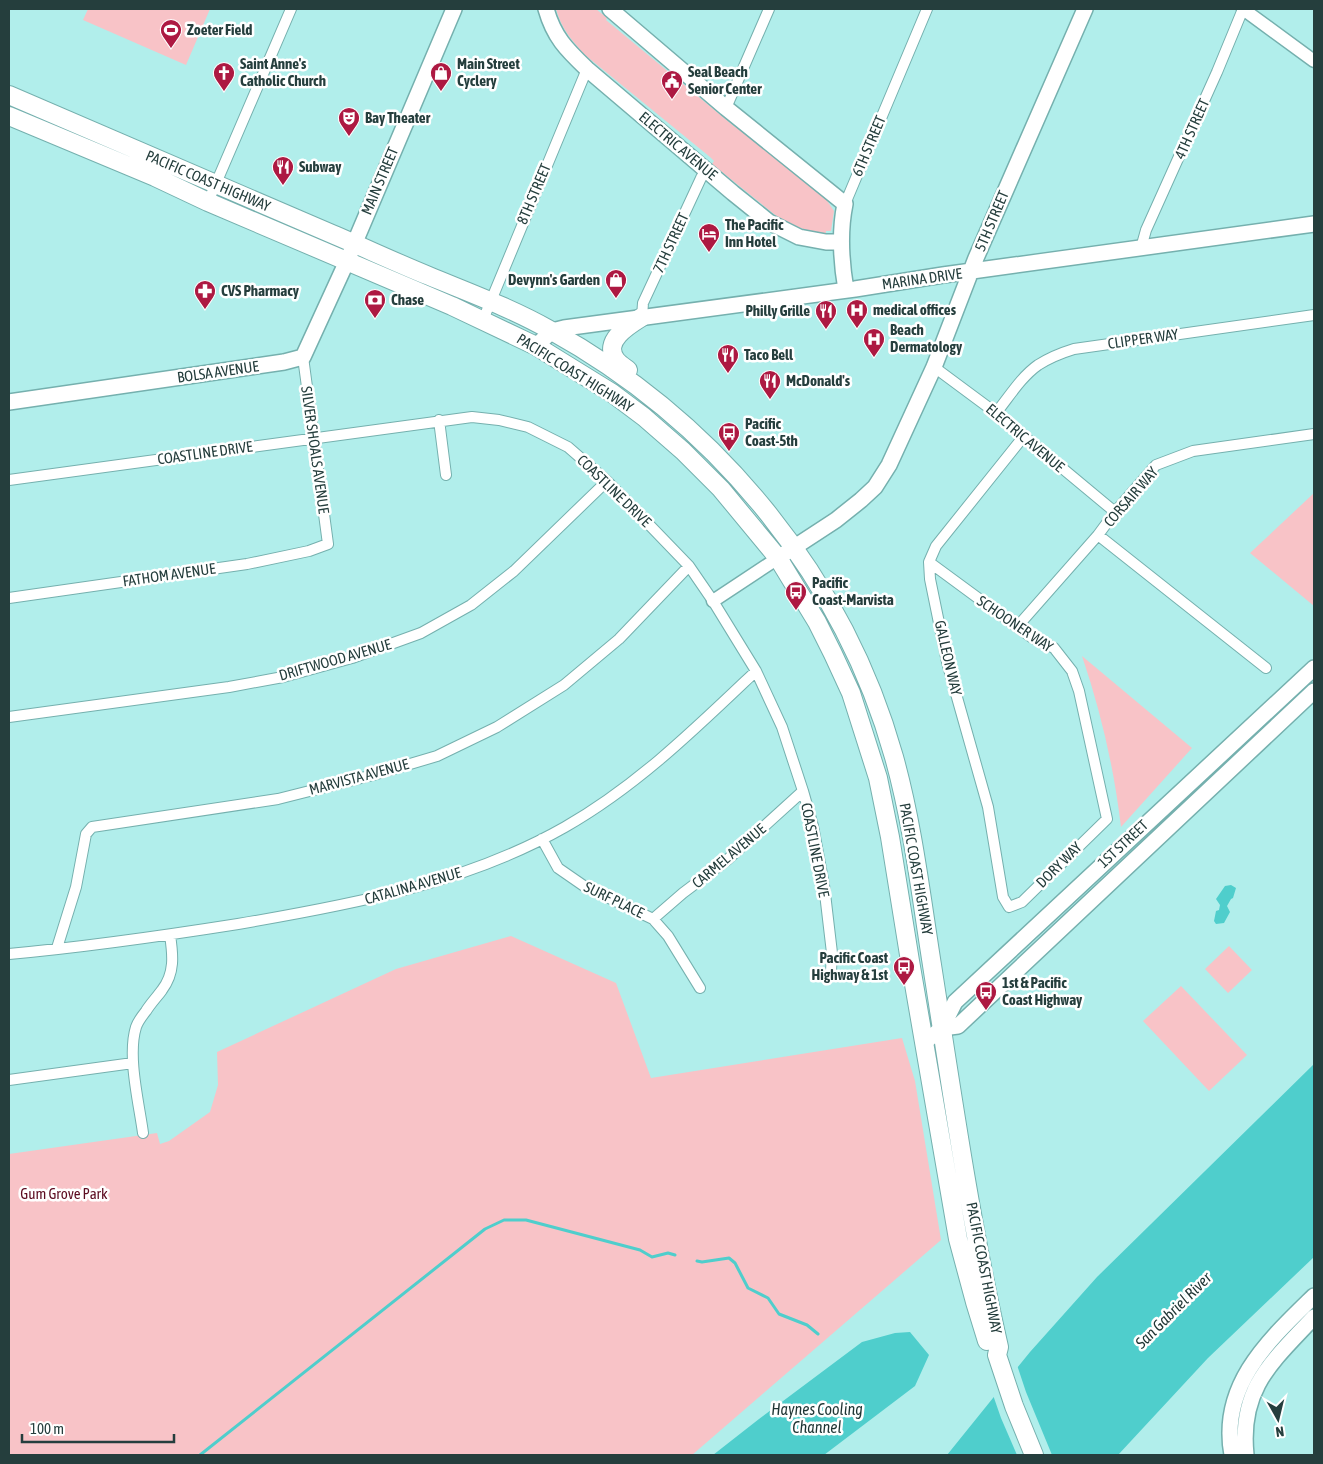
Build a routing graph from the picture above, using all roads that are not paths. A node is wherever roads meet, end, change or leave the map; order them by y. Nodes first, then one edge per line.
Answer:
1 (291, 9) edge
2 (454, 9) edge
3 (546, 9) edge
4 (610, 9) edge
5 (769, 9) edge
6 (927, 9) edge
7 (1085, 9) edge
8 (1243, 9) edge
9 (1314, 61) edge
10 (587, 69) junction
11 (9, 95) edge
12 (726, 108) junction
13 (9, 116) edge
14 (706, 170) junction
15 (216, 183) junction
16 (208, 202) junction
17 (845, 204) junction
18 (1314, 224) edge
19 (840, 242) junction
20 (354, 244) junction
21 (1141, 248) junction
22 (347, 261) junction
23 (971, 272) junction
24 (846, 290) junction
25 (490, 301) junction
26 (1314, 315) edge
27 (642, 317) junction
28 (483, 320) junction
29 (552, 331) junction
30 (536, 346) junction
31 (303, 356) junction
32 (934, 367) junction
33 (9, 402) edge
34 (996, 413) junction
35 (439, 420) junction
36 (681, 422) junction
37 (1314, 434) edge
38 (1024, 436) junction
39 (313, 438) junction
40 (446, 475) dead end
41 (736, 475) junction
42 (9, 480) edge
43 (607, 481) junction
44 (721, 489) junction
45 (1115, 512) junction
46 (1098, 535) junction
47 (328, 544) joint
48 (794, 547) junction
49 (778, 558) junction
50 (929, 562) junction
51 (688, 566) junction
52 (9, 598) edge
53 (713, 601) junction
54 (1017, 627) junction
55 (1266, 668) dead end
56 (1314, 668) edge
57 (756, 671) junction
58 (1314, 691) edge
59 (9, 716) edge
60 (803, 791) junction
61 (1106, 819) joint
62 (542, 839) junction
63 (1009, 907) joint
64 (653, 918) junction
65 (170, 935) junction
66 (57, 948) junction
67 (9, 954) edge
68 (831, 971) dead end
69 (700, 988) dead end
70 (942, 1028) junction
71 (925, 1042) junction
72 (133, 1063) junction
73 (9, 1080) edge
74 (143, 1133) dead end
75 (1314, 1296) edge
76 (1314, 1317) edge
77 (997, 1357) junction
78 (1034, 1455) edge
79 (1232, 1455) edge
80 (1246, 1455) edge

1 - 15 street
2 - 20 main road, MAIN STREET
3 - 10 main road, ELECTRIC AVENUE
4 - 12 main road
5 - 12 street
6 - 17 street, 6TH STREET
7 - 23 main road, 5TH STREET
8 - 9 street
8 - 21 street, 4TH STREET
10 - 14 main road, ELECTRIC AVENUE
10 - 25 street, 8TH STREET
11 - 15 highway, PACIFIC COAST HIGHWAY
12 - 17 main road
13 - 16 highway, PACIFIC COAST HIGHWAY
14 - 19 main road, ELECTRIC AVENUE
14 - 27 street, 7TH STREET
15 - 16 street
15 - 20 highway, PACIFIC COAST HIGHWAY
16 - 22 highway, PACIFIC COAST HIGHWAY
17 - 19 main road, 6TH STREET
18 - 21 main road, MARINA DRIVE
19 - 24 main road, 6TH STREET
20 - 22 main road
20 - 25 highway, PACIFIC COAST HIGHWAY
21 - 23 main road, MARINA DRIVE
22 - 28 highway, PACIFIC COAST HIGHWAY
22 - 31 main road
23 - 24 main road, MARINA DRIVE
23 - 32 main road, 5TH STREET
24 - 27 main road, MARINA DRIVE
25 - 28 street, 8TH STREET
25 - 29 highway, PACIFIC COAST HIGHWAY
26 - 34 street, CLIPPER WAY
27 - 29 main road, MARINA DRIVE
27 - 36 highway
28 - 30 highway, PACIFIC COAST HIGHWAY
29 - 30 main road
29 - 36 highway, PACIFIC COAST HIGHWAY
30 - 44 highway, PACIFIC COAST HIGHWAY
31 - 33 main road, BOLSA AVENUE
31 - 39 street, SILVER SHOALS AVENUE
32 - 34 street, ELECTRIC AVENUE
32 - 48 main road, 5TH STREET
34 - 38 street, ELECTRIC AVENUE
35 - 39 street, COASTLINE DRIVE
35 - 40 street
35 - 43 street, COASTLINE DRIVE
36 - 41 highway, PACIFIC COAST HIGHWAY
37 - 45 street, CORSAIR WAY
38 - 45 street, ELECTRIC AVENUE
38 - 50 street
39 - 42 street, COASTLINE DRIVE
39 - 47 street, SILVER SHOALS AVENUE
41 - 44 highway
41 - 48 highway, PACIFIC COAST HIGHWAY
43 - 51 street, COASTLINE DRIVE
43 - 59 street, DRIFTWOOD AVENUE
44 - 49 highway, PACIFIC COAST HIGHWAY
45 - 46 street, CORSAIR WAY
46 - 54 street, CORSAIR WAY
46 - 55 street
47 - 52 street, FATHOM AVENUE
48 - 49 main road, 5TH STREET
48 - 70 highway, PACIFIC COAST HIGHWAY
49 - 53 street
49 - 71 highway, PACIFIC COAST HIGHWAY
50 - 54 street, SCHOONER WAY
50 - 63 street, GALLEON WAY
51 - 53 street, COASTLINE DRIVE
51 - 66 street, MARVISTA AVENUE
53 - 57 street, COASTLINE DRIVE
54 - 61 street, SCHOONER WAY
56 - 70 main road, 1ST STREET
57 - 60 street, COASTLINE DRIVE
57 - 62 street, CATALINA AVENUE
58 - 70 main road, 1ST STREET
60 - 64 street, CARMEL AVENUE
60 - 68 street, COASTLINE DRIVE
61 - 63 street, DORY WAY
62 - 64 street, SURF PLACE
62 - 65 street, CATALINA AVENUE
64 - 69 street, SURF PLACE
65 - 66 street, CATALINA AVENUE
65 - 72 street
66 - 67 street, CATALINA AVENUE
70 - 71 main road, 1ST STREET
70 - 77 highway, PACIFIC COAST HIGHWAY
71 - 77 highway, PACIFIC COAST HIGHWAY
72 - 73 street
72 - 74 street
75 - 79 main road
76 - 80 main road
77 - 78 highway

